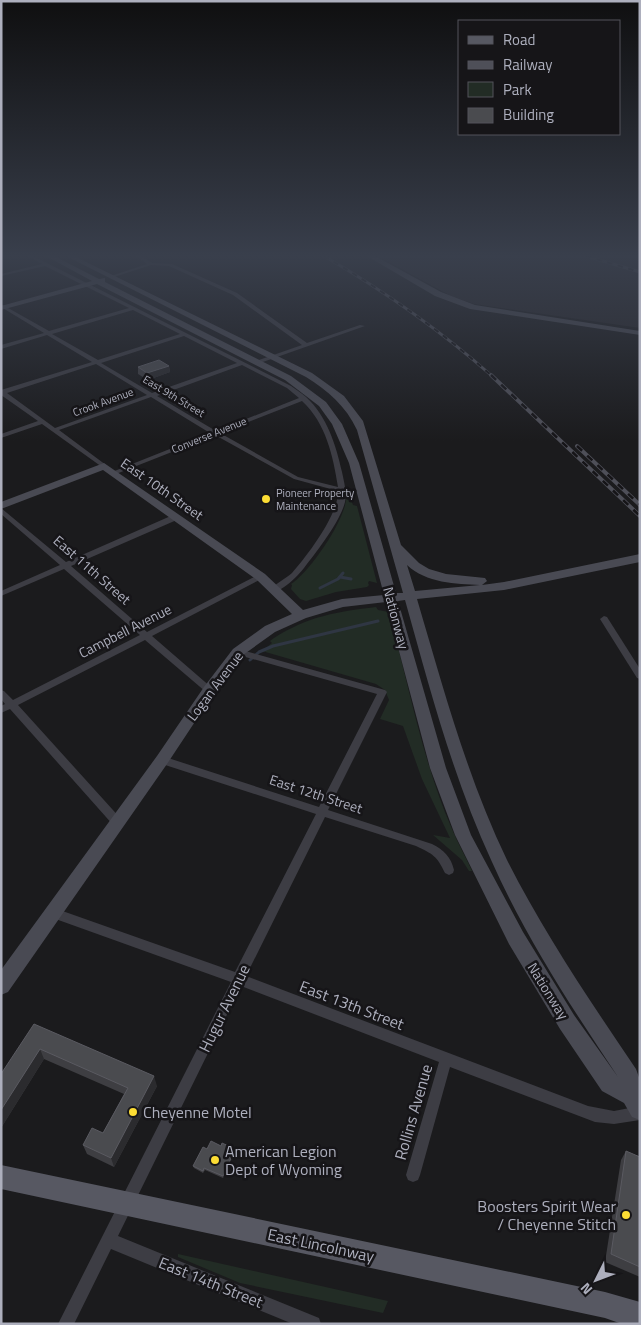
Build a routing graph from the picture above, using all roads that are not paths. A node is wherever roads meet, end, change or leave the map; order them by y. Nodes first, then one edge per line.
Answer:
1 (23, 318) edge
2 (101, 318) edge
3 (153, 318) edge
4 (165, 318) edge
5 (195, 318) edge
6 (268, 318) edge
7 (543, 318) edge
8 (362, 326) dead end
9 (49, 333) junction
10 (640, 333) edge
11 (185, 334) junction
12 (306, 345) junction
13 (1, 347) edge
14 (273, 356) junction
15 (98, 362) junction
16 (258, 362) junction
17 (243, 363) junction
18 (2, 393) edge
19 (153, 395) junction
20 (304, 398) junction
21 (42, 422) junction
22 (54, 430) junction
23 (216, 433) junction
24 (1, 436) edge
25 (109, 469) junction
26 (342, 490) junction
27 (1, 508) edge
28 (176, 517) junction
29 (391, 535) junction
30 (639, 559) edge
31 (66, 566) junction
32 (261, 577) junction
33 (519, 583) junction
34 (274, 590) junction
35 (1, 594) edge
36 (409, 595) junction
37 (391, 597) junction
38 (301, 616) junction
39 (604, 619) dead end
40 (147, 636) junction
41 (238, 652) junction
42 (640, 676) edge
43 (209, 690) junction
44 (1, 693) edge
45 (12, 705) junction
46 (1, 710) edge
47 (162, 760) junction
48 (323, 810) junction
49 (118, 823) junction
50 (449, 870) dead end
51 (54, 913) junction
52 (238, 980) junction
53 (1, 986) edge
54 (446, 1058) junction
55 (637, 1106) edge
56 (413, 1175) dead end
57 (1, 1177) edge
58 (126, 1204) junction
59 (108, 1240) junction
60 (640, 1316) edge
61 (66, 1324) edge
62 (313, 1324) edge

1 - 9 street, East 9th Street
2 - 9 street
3 - 11 street
4 - 16 main road, Nationway
5 - 14 main road, Nationway
6 - 12 street
7 - 10 main road
8 - 12 street
9 - 13 street
9 - 15 street, East 9th Street
11 - 15 street
11 - 17 street
12 - 14 street
14 - 16 street
14 - 29 main road, Nationway
15 - 18 street
15 - 19 street, East 9th Street
16 - 37 main road, Nationway
17 - 19 street, Crook Avenue
17 - 20 street
18 - 21 street, East 10th Street
19 - 22 street, Crook Avenue
19 - 23 street, East 9th Street
20 - 23 street, Converse Avenue
20 - 26 street
21 - 22 street, East 10th Street
21 - 24 street
22 - 25 street, East 10th Street
23 - 25 street, Converse Avenue
23 - 26 street, East 9th Street
25 - 27 main road, Converse Avenue
25 - 28 street, East 10th Street
26 - 34 street
27 - 31 street, East 11th Street
28 - 31 street
28 - 32 street, East 10th Street
29 - 33 main road
29 - 36 main road, Nationway
30 - 33 main road, Logan Avenue
31 - 35 street
31 - 40 street, East 11th Street
32 - 34 main road, East 10th Street
32 - 40 street, Campbell Avenue
33 - 36 main road, Logan Avenue
34 - 38 main road, East 10th Street
36 - 37 main road, Logan Avenue
36 - 55 main road, Nationway
37 - 38 main road, Logan Avenue
37 - 55 main road, Nationway
38 - 41 main road, Logan Avenue
39 - 42 street
40 - 43 street, East 11th Street
40 - 45 street, Campbell Avenue
41 - 43 main road, Logan Avenue
41 - 48 street, Hugur Avenue
43 - 47 main road, Logan Avenue
44 - 45 street
45 - 46 street, Campbell Avenue
45 - 49 street
47 - 48 street, East 12th Street
47 - 49 main road, Logan Avenue
48 - 50 street, East 12th Street
48 - 52 street, Hugur Avenue
49 - 51 main road, Logan Avenue
51 - 52 street, East 13th Street
51 - 53 main road, Logan Avenue
52 - 54 street, East 13th Street
52 - 58 street, Hugur Avenue
54 - 55 street, East 13th Street
54 - 56 street, Rollins Avenue
57 - 58 main road, East Lincolnway
58 - 59 street, Hugur Avenue
58 - 60 main road, East Lincolnway
59 - 61 street, Hugur Avenue
59 - 62 street, East 14th Street

